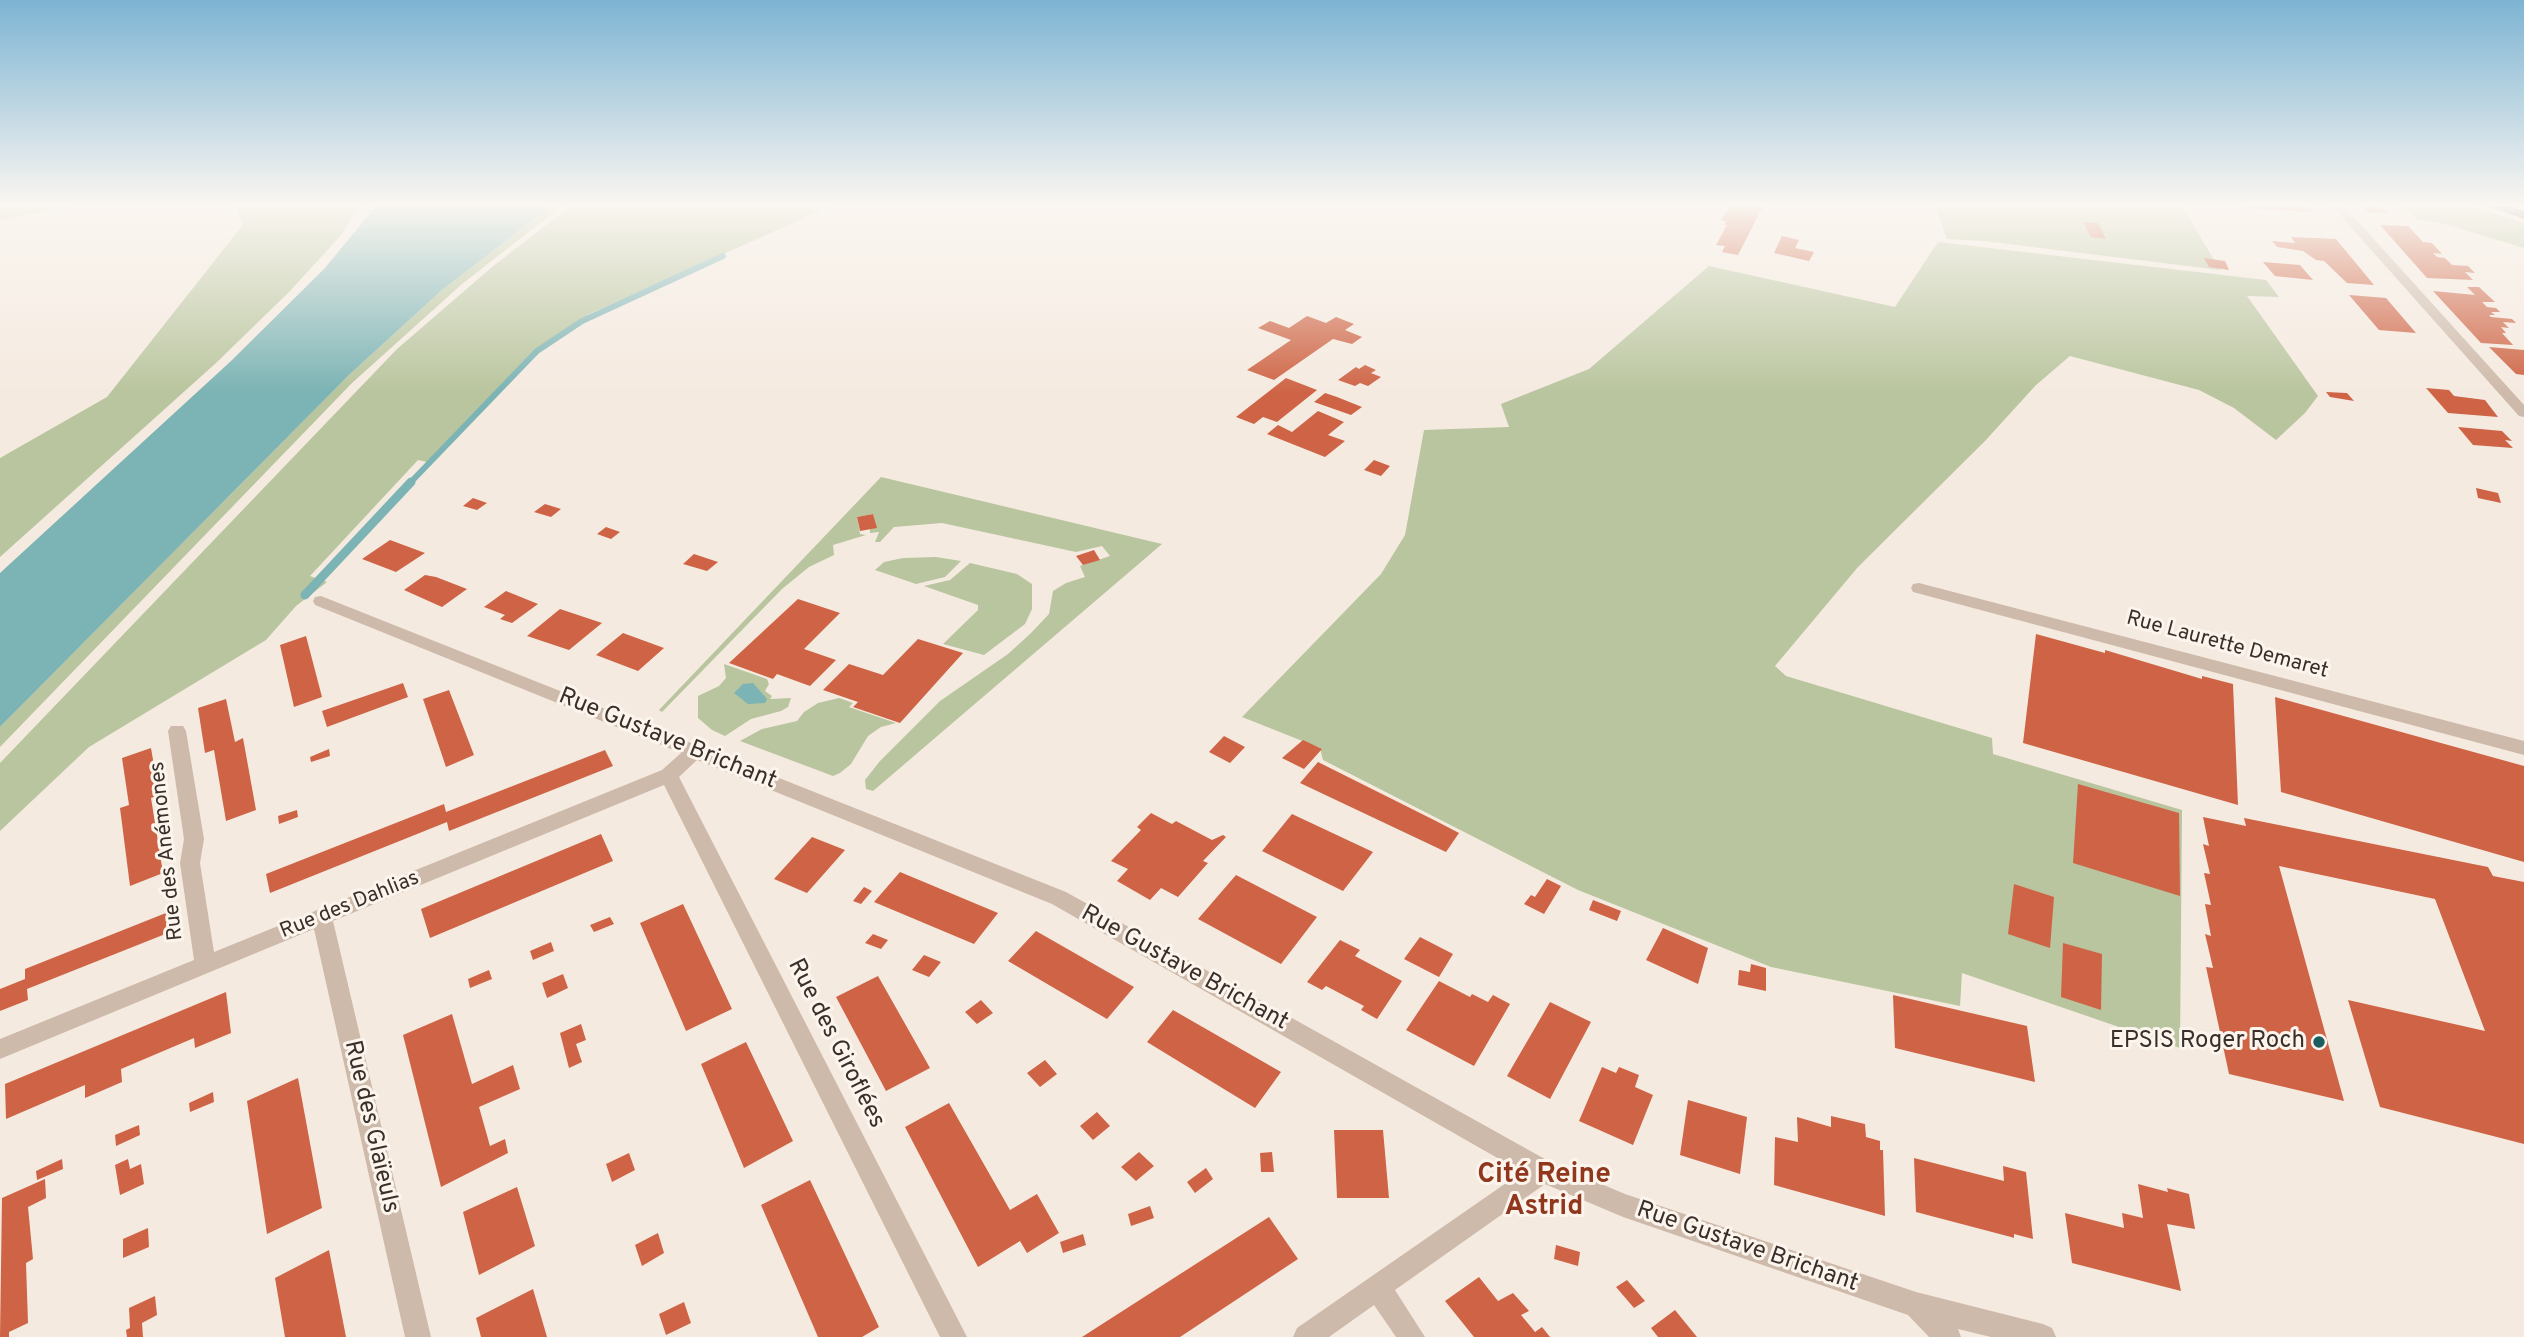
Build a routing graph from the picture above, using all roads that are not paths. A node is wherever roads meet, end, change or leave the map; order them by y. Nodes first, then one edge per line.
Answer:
1 (2394, 268) edge
2 (2524, 413) edge
3 (1919, 587) dead end
4 (321, 601) dead end
5 (177, 731) dead end
6 (2524, 748) edge
7 (694, 752) junction
8 (668, 775) junction
9 (323, 918) junction
10 (205, 965) junction
11 (0, 1049) edge
12 (1543, 1171) junction
13 (1377, 1287) junction
14 (1916, 1306) junction
15 (418, 1337) edge
16 (954, 1337) edge
17 (1306, 1337) edge
18 (1412, 1337) edge
19 (1948, 1337) edge
20 (2043, 1337) edge

1 - 2 street
3 - 6 street, Rue Laurette Demaret
4 - 7 street, Rue Gustave Brichant
5 - 10 street, Rue des Anémones
7 - 8 street, Rue des Dahlias
7 - 12 street, Rue Gustave Brichant
8 - 9 street, Rue des Dahlias
8 - 16 street, Rue des Giroflées
9 - 10 street, Rue des Dahlias
9 - 15 street, Rue des Glaïeuls
10 - 11 street, Rue des Dahlias
12 - 13 street
12 - 14 street, Rue Gustave Brichant
13 - 17 street
13 - 18 street
14 - 19 street
14 - 20 street, Rue Gustave Brichant

